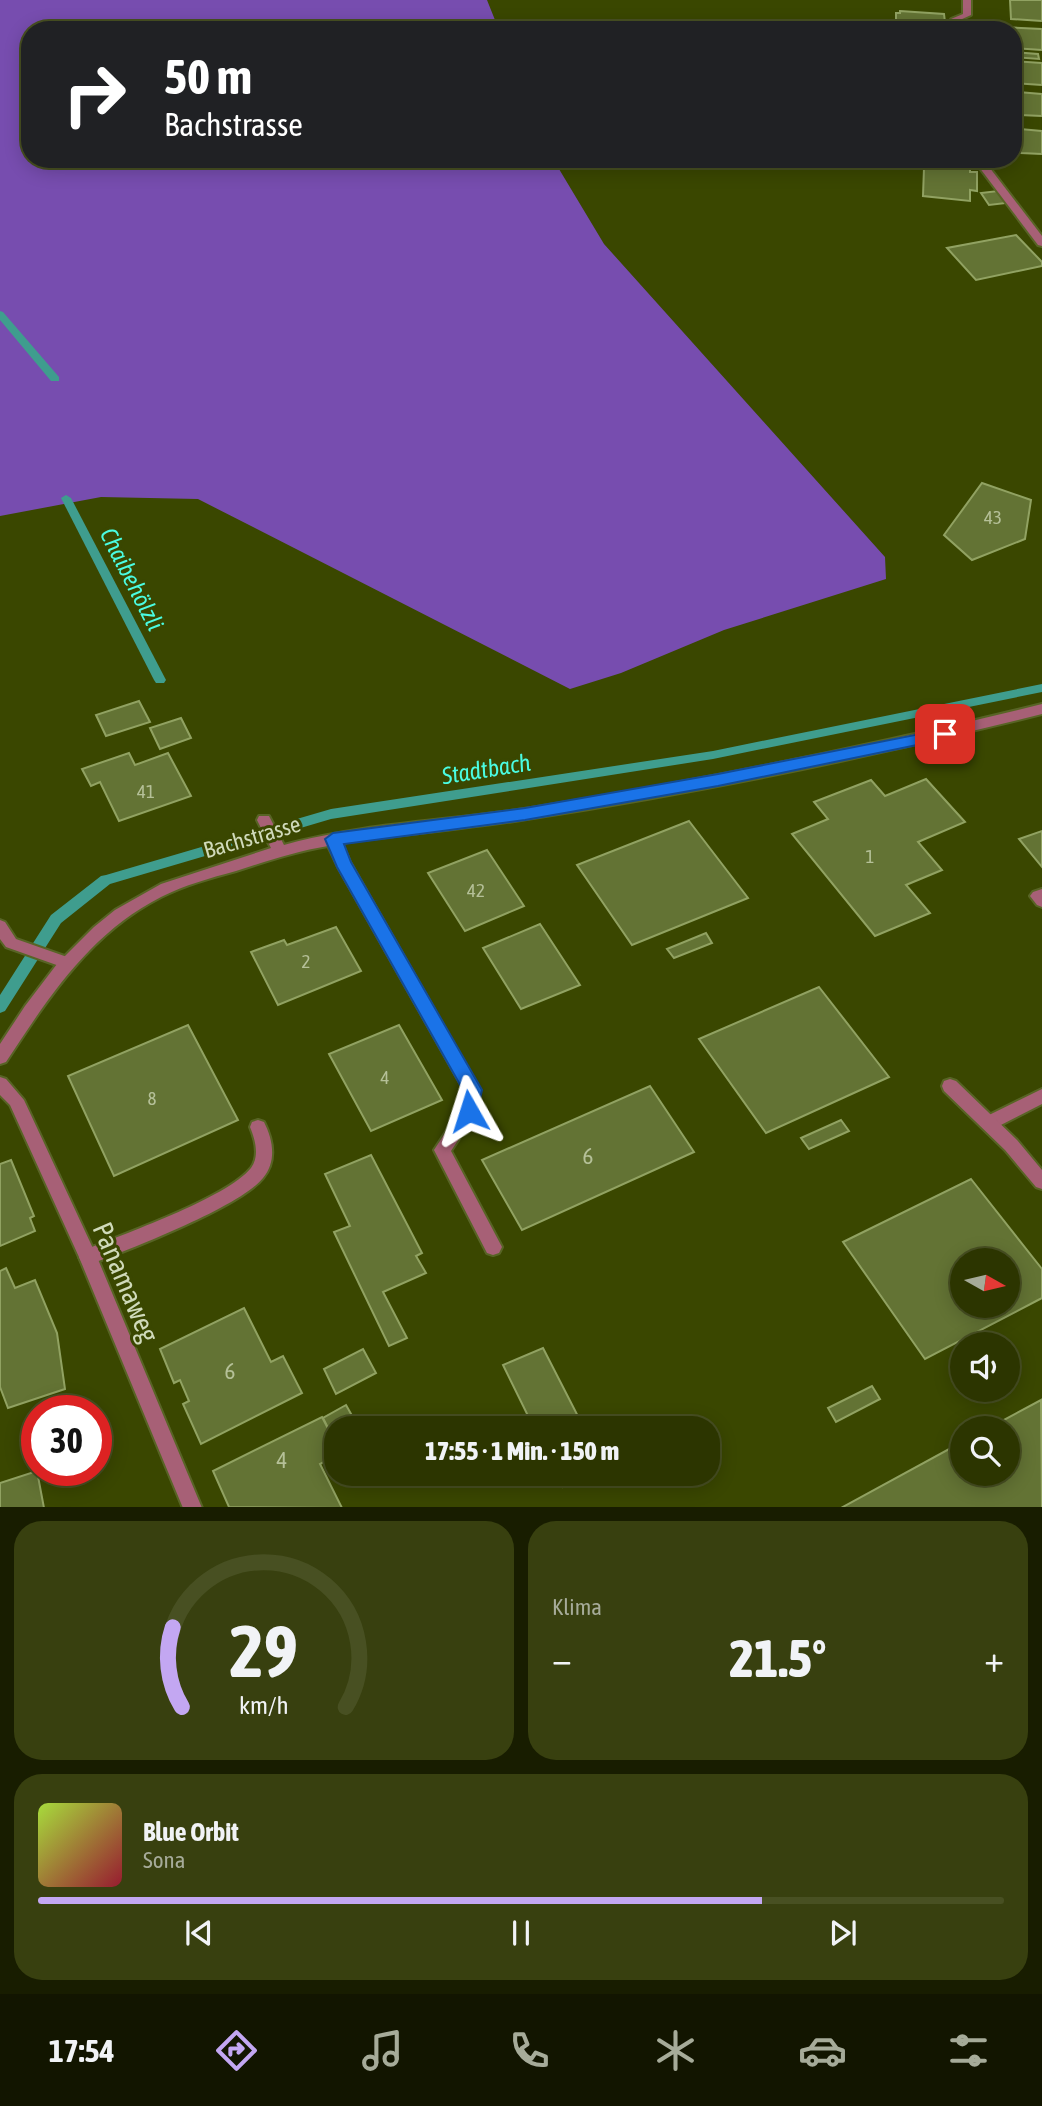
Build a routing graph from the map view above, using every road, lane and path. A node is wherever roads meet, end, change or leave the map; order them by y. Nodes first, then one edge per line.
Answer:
1 (967, 0) edge
2 (955, 21) edge
3 (985, 168) edge
4 (1042, 243) edge
5 (1042, 709) edge
6 (264, 820) dead end
7 (333, 839) junction
8 (278, 845) junction
9 (1042, 895) edge
10 (1042, 901) edge
11 (0, 926) edge
12 (65, 962) junction
13 (0, 1057) edge
14 (0, 1084) edge
15 (950, 1086) dead end
16 (1042, 1096) edge
17 (989, 1123) junction
18 (258, 1127) dead end
19 (1042, 1182) edge
20 (493, 1247) dead end
21 (88, 1257) junction
22 (193, 1507) edge

1 - 2 street
3 - 4 street
5 - 7 street, Bachstrasse
6 - 8 street
7 - 8 street, Bachstrasse
7 - 20 street
8 - 12 street, Bachstrasse
9 - 10 street
11 - 12 street
12 - 13 street, Bachstrasse
14 - 21 street, Panamaweg
15 - 17 street
16 - 17 street
17 - 19 street
18 - 21 street
21 - 22 street, Panamaweg

